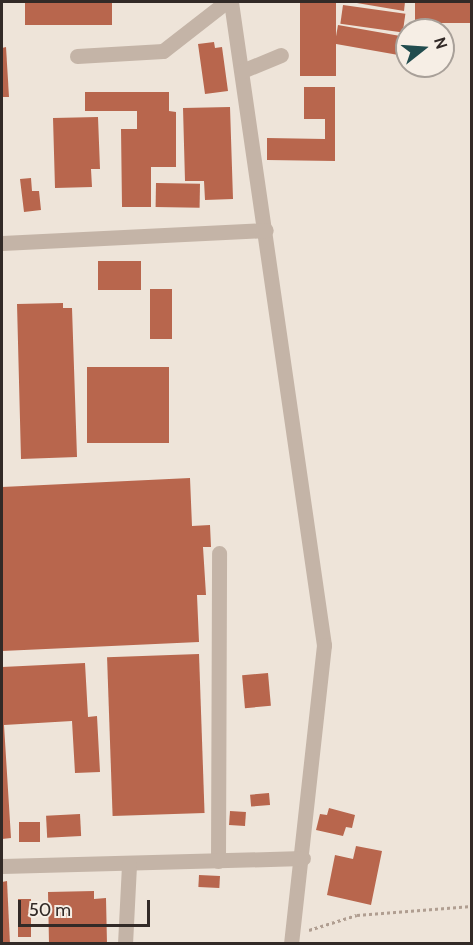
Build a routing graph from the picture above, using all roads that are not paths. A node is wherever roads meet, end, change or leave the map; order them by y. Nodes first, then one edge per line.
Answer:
1 (226, 2) edge
2 (231, 2) edge
3 (281, 55) dead end
4 (77, 56) dead end
5 (242, 71) junction
6 (266, 230) junction
7 (2, 243) edge
8 (219, 553) dead end
9 (303, 858) junction
10 (218, 861) junction
11 (129, 865) junction
12 (2, 866) edge
13 (292, 939) edge
14 (125, 944) edge

1 - 4 street
2 - 5 street
3 - 5 street
5 - 6 street
6 - 7 street
6 - 9 street
8 - 10 street
9 - 10 street
9 - 13 street
10 - 11 street
11 - 12 street
11 - 14 street

